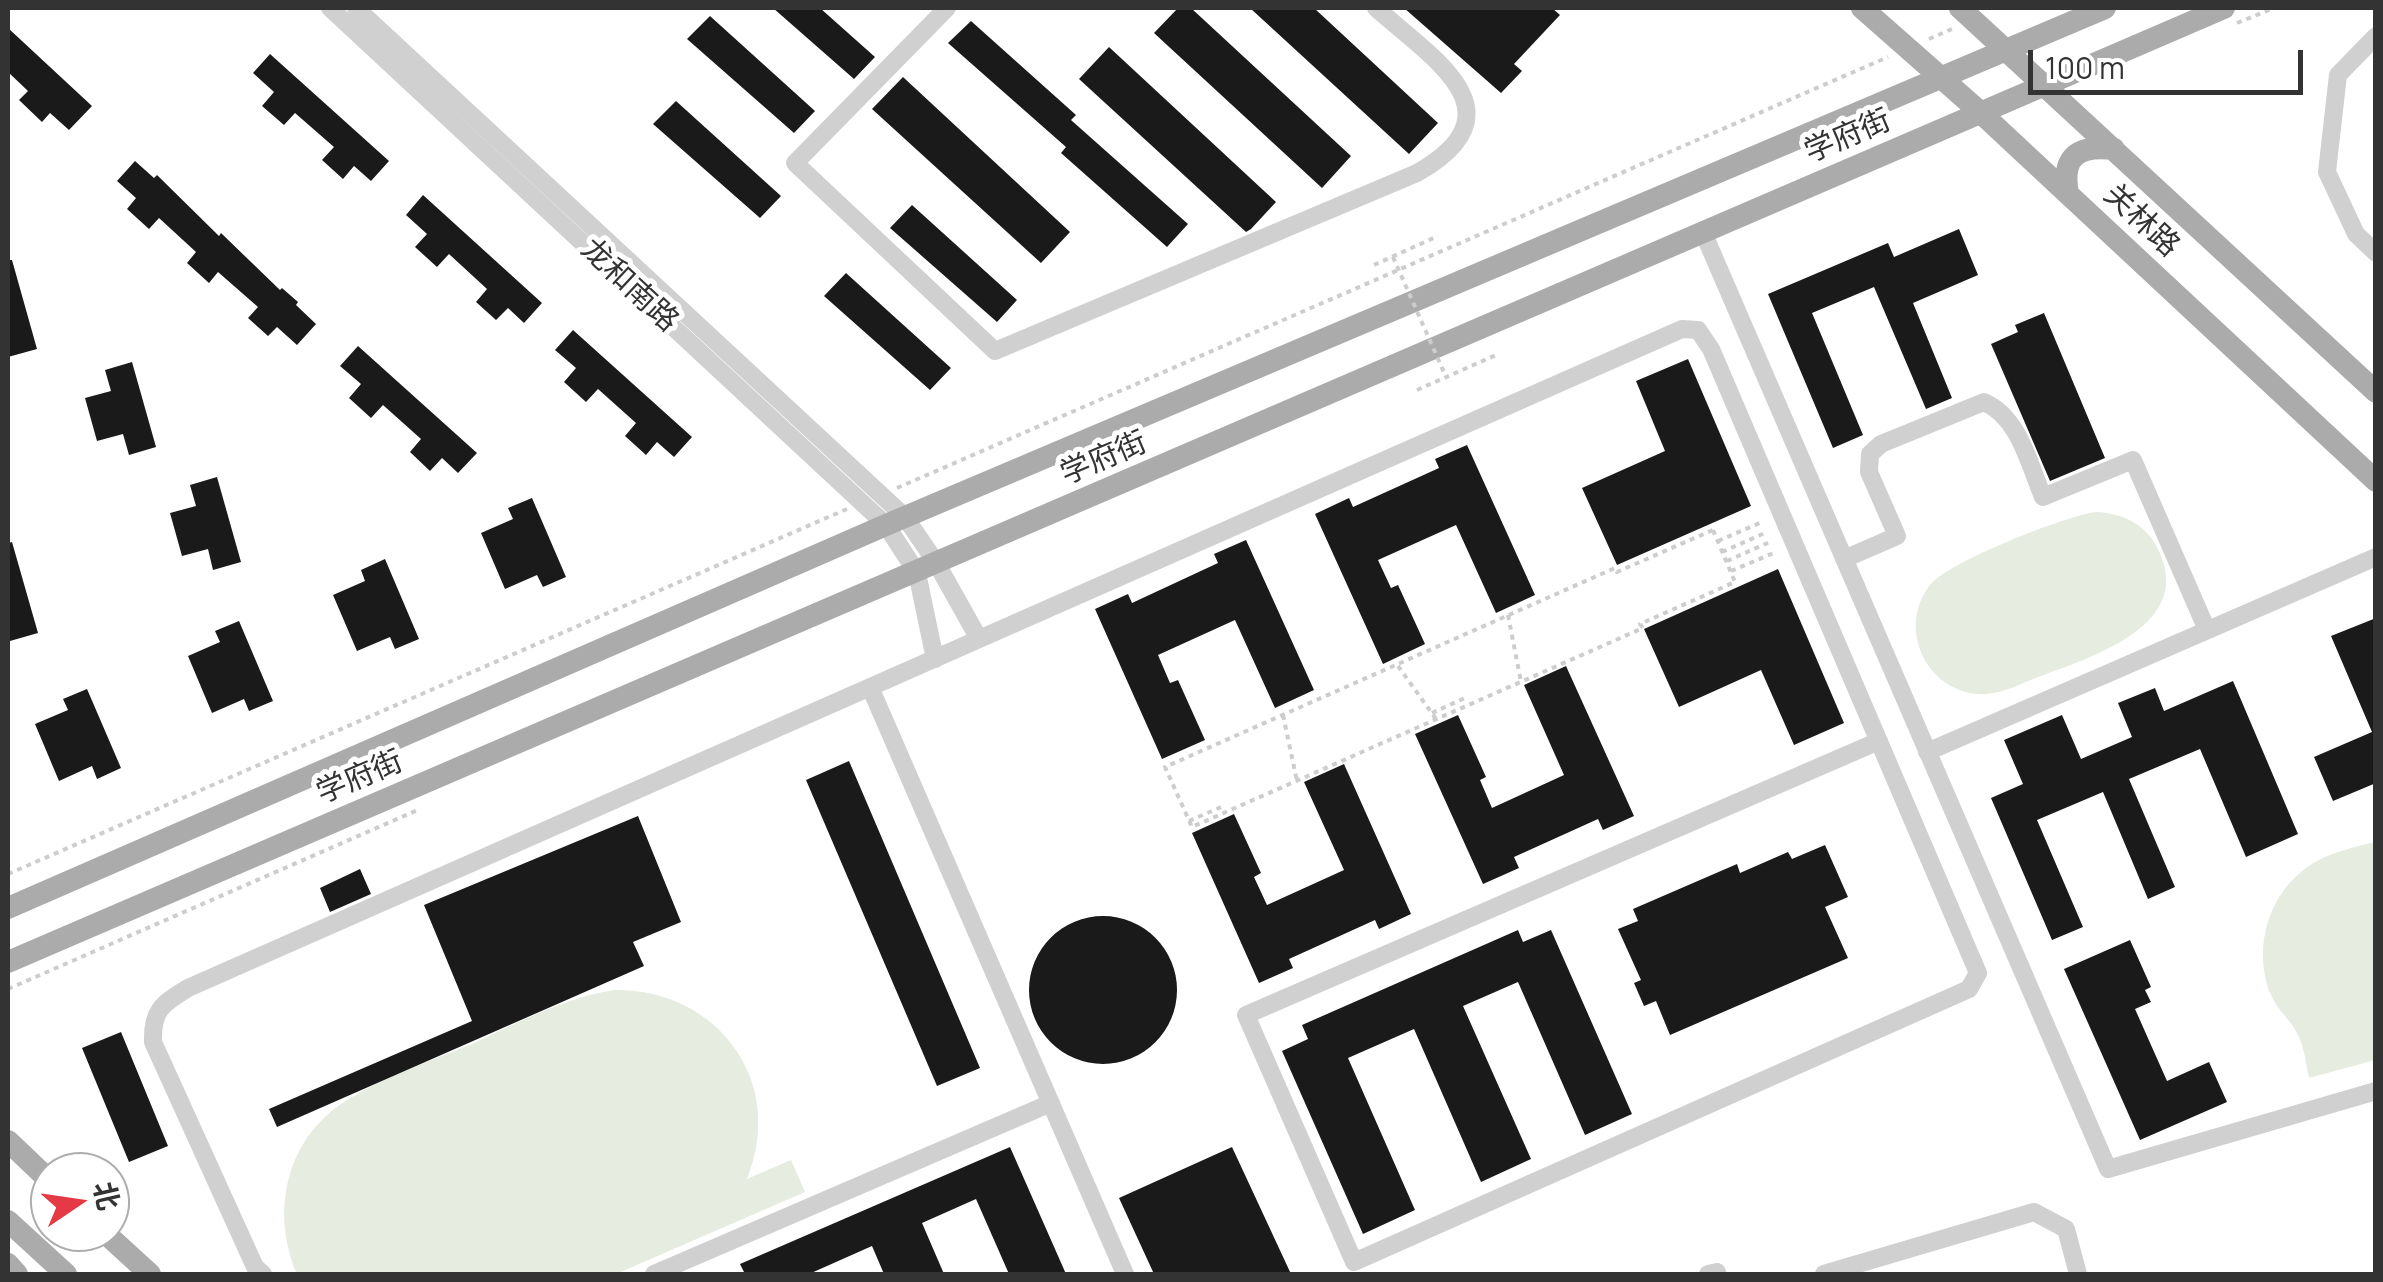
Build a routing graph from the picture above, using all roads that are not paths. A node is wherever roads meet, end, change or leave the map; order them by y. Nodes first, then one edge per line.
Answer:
1 (330, 8) edge
2 (356, 8) edge
3 (946, 8) edge
4 (1376, 8) edge
5 (1862, 8) edge
6 (2105, 8) edge
7 (2224, 8) edge
8 (1967, 14) edge
9 (2376, 36) edge
10 (2008, 50) junction
11 (1939, 78) junction
12 (2046, 86) junction
13 (1980, 112) junction
14 (2114, 148) junction
15 (2068, 194) junction
16 (1703, 232) junction
17 (2376, 253) edge
18 (2376, 392) edge
19 (2376, 481) edge
20 (896, 521) junction
21 (2376, 556) edge
22 (1844, 559) junction
23 (927, 568) junction
24 (2207, 630) junction
25 (979, 639) junction
26 (935, 658) junction
27 (870, 687) junction
28 (1879, 740) junction
29 (1927, 752) junction
30 (8, 908) edge
31 (8, 962) edge
32 (2376, 1091) edge
33 (1050, 1104) junction
34 (8, 1141) edge
35 (30, 1162) edge
36 (8, 1220) edge
37 (8, 1234) edge
38 (126, 1252) edge
39 (8, 1264) edge
40 (16, 1274) edge
41 (48, 1274) edge
42 (66, 1274) edge
43 (150, 1274) edge
44 (262, 1274) edge
45 (654, 1274) edge
46 (1125, 1274) edge
47 (1824, 1274) edge
48 (2078, 1274) edge

1 - 20 street, 龙和南路
2 - 20 street, 龙和南路
3 - 4 street
5 - 11 main road, 关林路
6 - 10 main road, 学府街
7 - 12 main road, 学府街
8 - 10 main road, 关林路
9 - 17 street
10 - 11 main road, 学府街
10 - 12 main road, 关林路
11 - 13 main road, 关林路
11 - 20 main road, 学府街
12 - 13 main road, 学府街
12 - 14 main road, 关林路
13 - 15 main road, 关林路
13 - 16 main road, 学府街
14 - 15 main road
14 - 18 main road, 关林路
15 - 19 main road, 关林路
16 - 22 street
16 - 23 main road, 学府街
20 - 23 street, 龙和南路
20 - 30 main road, 学府街
21 - 24 street
22 - 24 street
22 - 29 street
23 - 25 street, 龙和南路
23 - 26 street
23 - 31 main road, 学府街
24 - 29 street
25 - 26 street
25 - 28 street
26 - 27 street
27 - 33 street
27 - 44 street
28 - 28 street
29 - 32 street
33 - 45 street
33 - 46 street
34 - 35 main road
36 - 42 main road
37 - 41 main road
38 - 43 main road
39 - 40 main road
47 - 48 street

